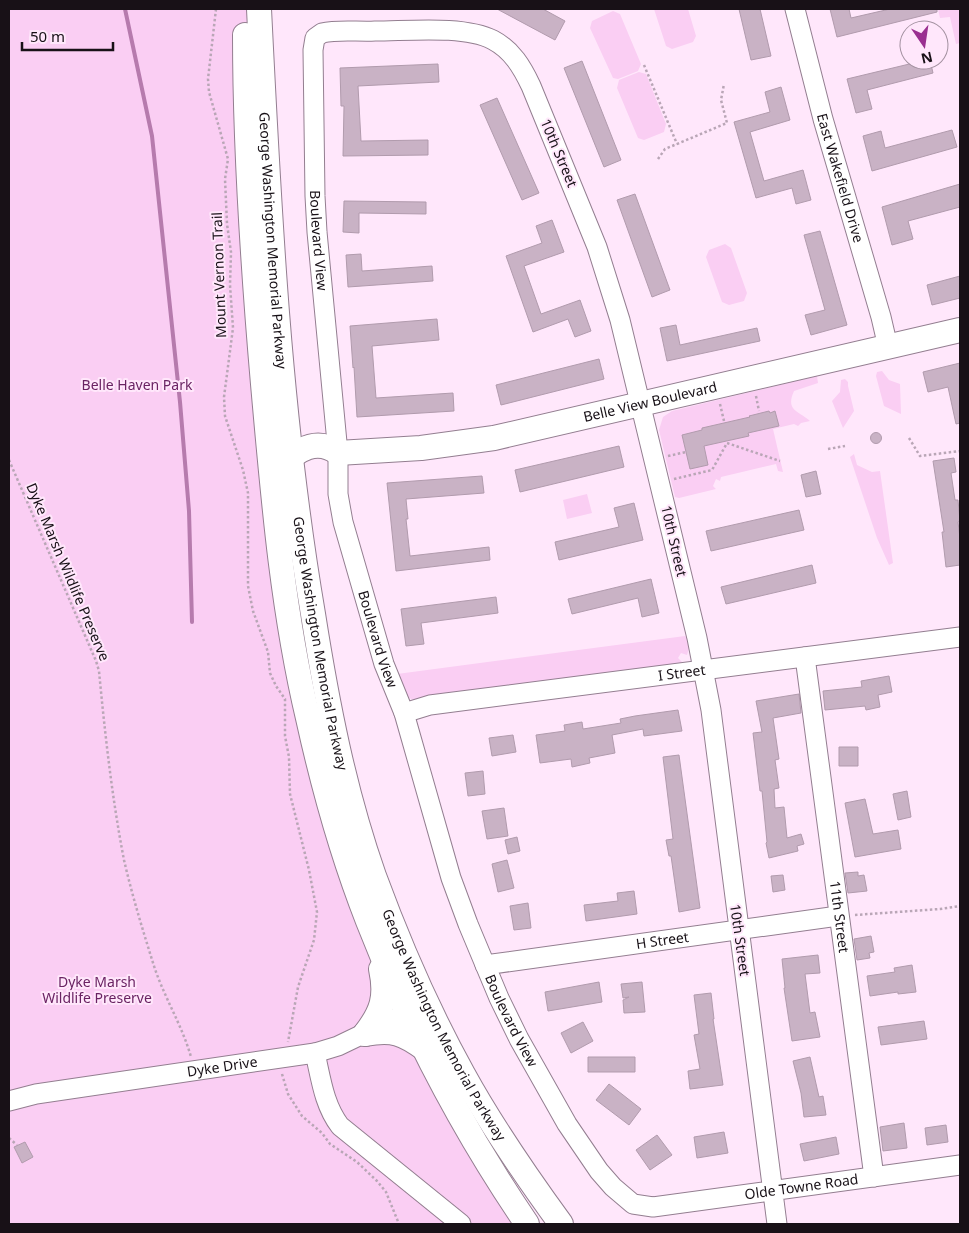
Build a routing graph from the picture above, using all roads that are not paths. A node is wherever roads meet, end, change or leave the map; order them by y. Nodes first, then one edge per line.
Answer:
1 (244, 9) edge
2 (259, 9) edge
3 (795, 9) edge
4 (342, 32) joint
5 (960, 330) edge
6 (888, 347) junction
7 (642, 405) junction
8 (265, 410) junction
9 (338, 452) junction
10 (291, 456) junction
11 (272, 484) junction
12 (960, 638) edge
13 (805, 657) junction
14 (703, 670) junction
15 (404, 713) junction
16 (838, 916) junction
17 (738, 929) junction
18 (375, 938) junction
19 (485, 964) junction
20 (418, 1008) junction
21 (365, 1034) junction
22 (425, 1049) junction
23 (315, 1053) junction
24 (9, 1101) edge
25 (960, 1165) edge
26 (874, 1177) junction
27 (773, 1192) junction
28 (642, 1206) joint
29 (462, 1224) edge
30 (527, 1224) edge
31 (561, 1224) edge
32 (776, 1224) edge

1 - 8 main road, George Washington Memorial Parkway
2 - 10 main road, George Washington Memorial Parkway
3 - 6 street, East Wakefield Drive
4 - 7 street, 10th Street
4 - 9 street, Boulevard View
5 - 6 main road, Belle View Boulevard
6 - 7 main road, Belle View Boulevard
7 - 9 main road, Belle View Boulevard
7 - 14 street, 10th Street
8 - 10 main road
8 - 11 main road, George Washington Memorial Parkway
9 - 10 main road, Belle View Boulevard
9 - 15 street, Boulevard View
10 - 11 main road
10 - 20 main road, George Washington Memorial Parkway
11 - 18 main road, George Washington Memorial Parkway
12 - 13 street, I Street
13 - 14 street, I Street
13 - 16 street, 11th Street
14 - 15 street, I Street
14 - 17 street, 10th Street
15 - 19 street, Boulevard View
16 - 17 street, H Street
16 - 26 street, 11th Street
17 - 19 street, H Street
17 - 27 street, 10th Street
18 - 20 main road, George Washington Memorial Parkway
18 - 21 main road
19 - 28 street, Boulevard View
20 - 21 street, Dyke Drive
20 - 22 main road, George Washington Memorial Parkway
20 - 31 main road, George Washington Memorial Parkway
21 - 22 main road
21 - 23 street, Dyke Drive
22 - 30 main road, George Washington Memorial Parkway
23 - 24 street, Dyke Drive
23 - 29 street
25 - 26 street, Olde Towne Road
26 - 27 street, Olde Towne Road
27 - 28 street, Olde Towne Road
27 - 32 street, 10th Street

